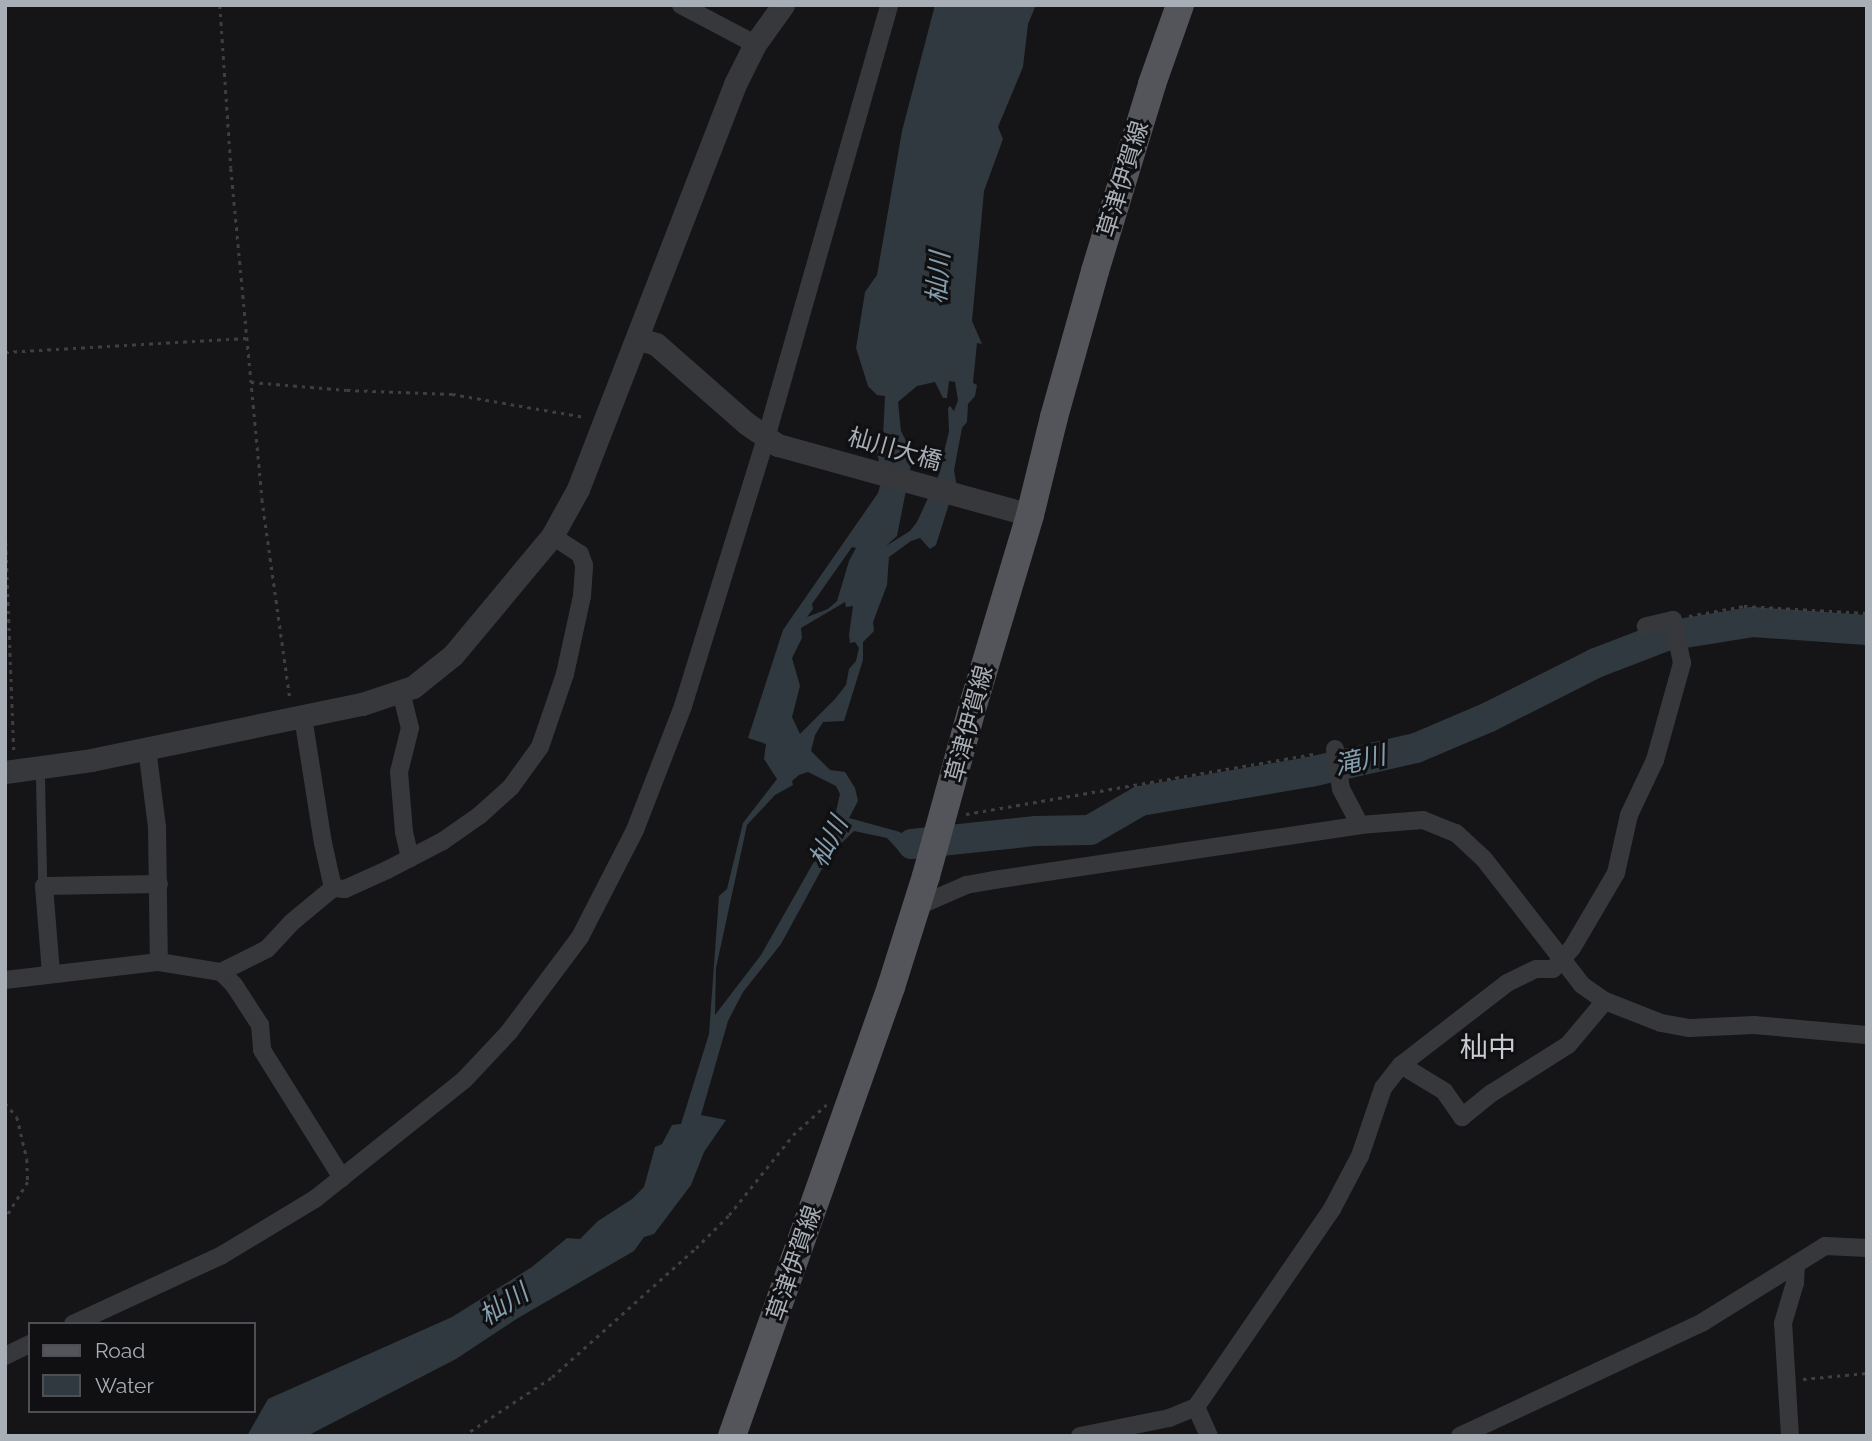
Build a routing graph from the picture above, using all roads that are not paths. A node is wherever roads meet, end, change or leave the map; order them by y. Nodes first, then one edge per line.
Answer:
1 (681, 5) edge
2 (783, 5) edge
3 (889, 5) edge
4 (1180, 5) edge
5 (755, 44) junction
6 (637, 338) junction
7 (772, 441) junction
8 (1030, 514) junction
9 (552, 537) junction
10 (1646, 626) dead end
11 (401, 692) junction
12 (297, 718) junction
13 (146, 748) junction
14 (1336, 753) road end
15 (10, 771) edge
16 (40, 778) dead end
17 (1360, 825) junction
18 (410, 858) junction
19 (159, 884) junction
20 (44, 886) junction
21 (333, 888) junction
22 (916, 906) junction
23 (1562, 961) junction
24 (159, 962) junction
25 (221, 972) junction
26 (51, 973) junction
27 (5, 979) edge
28 (1605, 1001) junction
29 (1867, 1035) edge
30 (1401, 1065) junction
31 (342, 1178) junction
32 (1867, 1248) edge
33 (1796, 1264) junction
34 (77, 1322) edge
35 (28, 1345) edge
36 (5, 1356) edge
37 (1196, 1407) junction
38 (732, 1436) edge
39 (1080, 1436) edge
40 (1209, 1436) edge
41 (1460, 1436) edge
42 (1790, 1436) edge

1 - 5 street
2 - 5 street
3 - 7 street
4 - 8 main road, 草津伊賀線
5 - 6 street
6 - 7 street
6 - 9 street
7 - 8 street, 杣川大橋
7 - 31 street
8 - 22 main road, 草津伊賀線
9 - 11 street
9 - 18 street
10 - 23 street
11 - 12 street
11 - 18 street
12 - 13 street
12 - 21 street
13 - 15 street
13 - 19 street
14 - 17 street
16 - 20 lane
17 - 22 street
17 - 23 street
18 - 21 street
19 - 20 street
19 - 24 street
20 - 26 street
21 - 25 street
22 - 38 main road, 草津伊賀線
23 - 28 street
23 - 30 street
24 - 25 street
24 - 26 street
25 - 31 street
26 - 27 street
28 - 29 street
28 - 30 street
30 - 37 street
31 - 34 street
32 - 33 street
33 - 41 street
33 - 42 street
35 - 36 street
37 - 39 street
37 - 40 street

